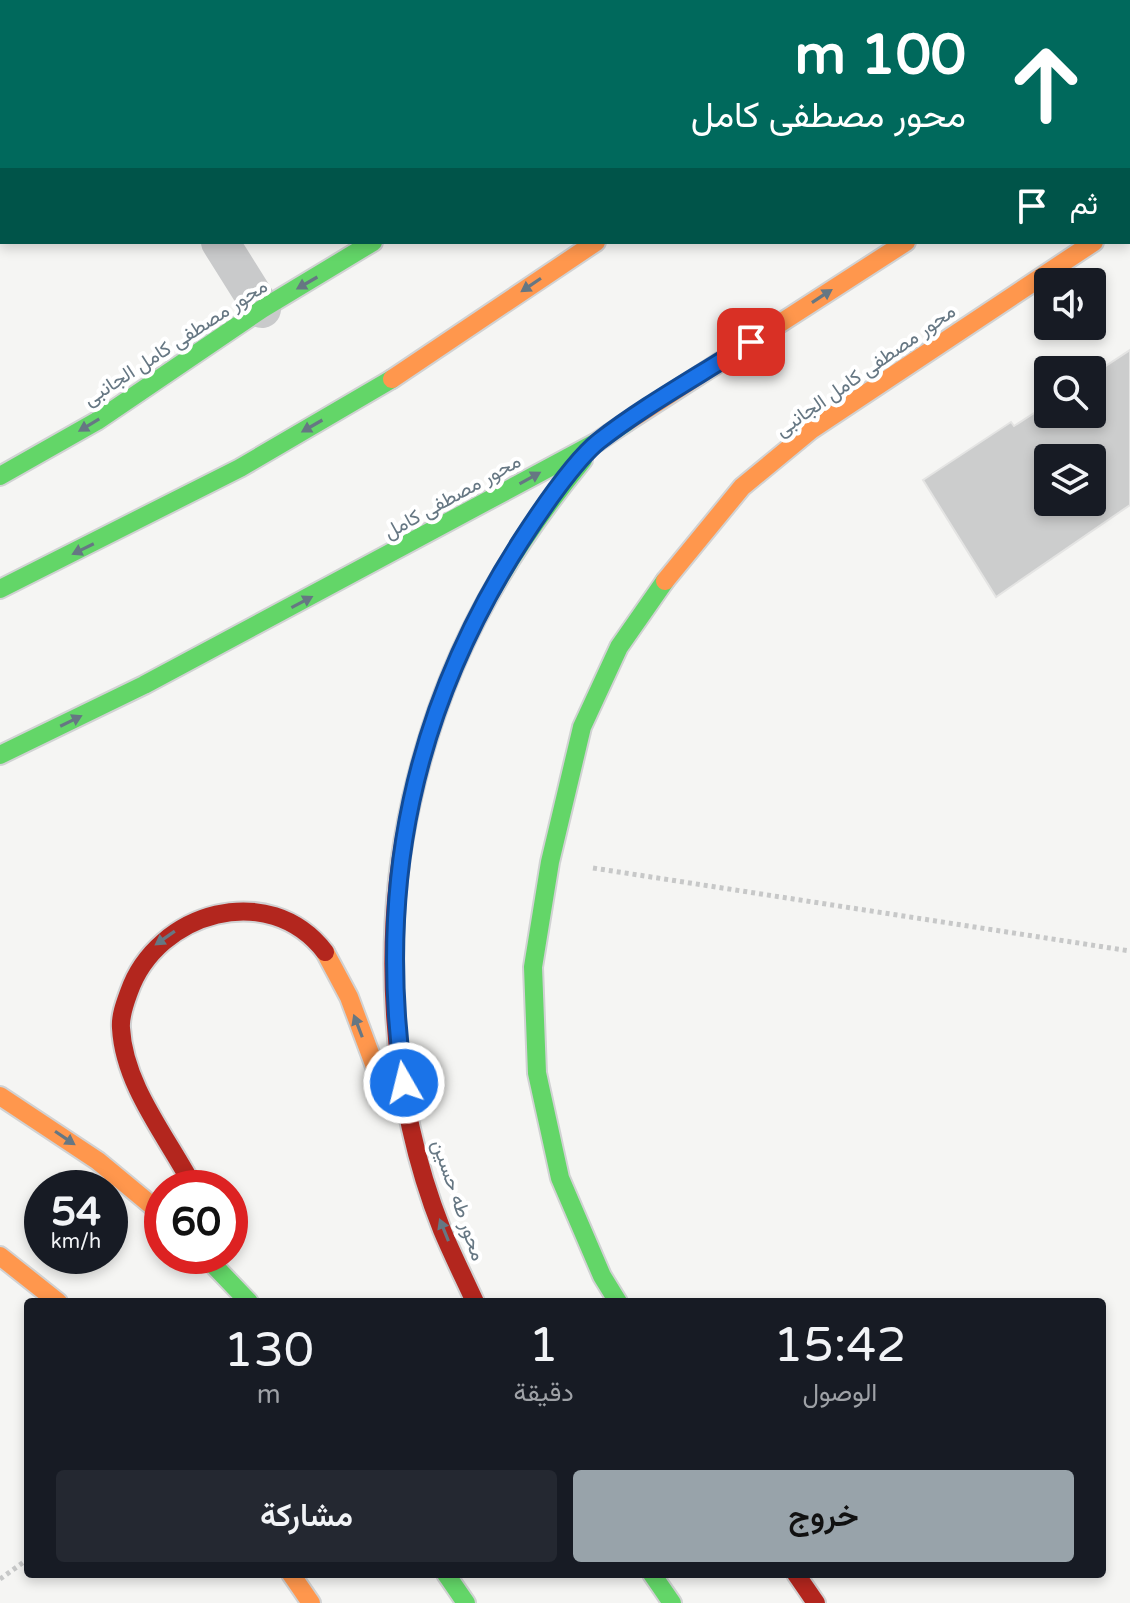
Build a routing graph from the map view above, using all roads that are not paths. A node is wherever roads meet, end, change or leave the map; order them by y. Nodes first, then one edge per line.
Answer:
1 (221, 244) edge
2 (366, 244) edge
3 (593, 244) edge
4 (903, 244) edge
5 (1091, 244) edge
6 (333, 253) edge
7 (262, 309) junction
8 (597, 442) junction
9 (0, 476) edge
10 (0, 589) edge
11 (0, 755) edge
12 (0, 1096) edge
13 (184, 1170) edge
14 (144, 1199) edge
15 (432, 1201) junction
16 (0, 1256) edge
17 (222, 1274) edge
18 (234, 1274) edge
19 (53, 1298) edge
20 (245, 1298) edge
21 (246, 1298) edge
22 (473, 1298) edge
23 (616, 1298) edge
24 (294, 1578) edge
25 (449, 1578) edge
26 (655, 1578) edge
27 (799, 1578) edge
28 (311, 1603) edge
29 (466, 1603) edge
30 (672, 1603) edge
31 (816, 1603) edge

1 - 7 street
2 - 6 main road, محور مصطفى كامل الجانبى
3 -> 10 main road
8 -> 4 main road, محور مصطفى كامل
5 - 23 main road, محور مصطفى كامل الجانبى
6 -> 7 main road, محور مصطفى كامل الجانبى
7 -> 9 main road, محور مصطفى كامل الجانبى
11 -> 8 main road, محور مصطفى كامل
8 - 15 main road, محور طه حسين
12 -> 14 main road
15 -> 13 main road
22 -> 15 main road, محور طه حسين
16 - 19 main road
17 - 20 main road
18 - 21 main road
24 - 28 main road
25 - 29 main road
26 - 30 main road
27 - 31 main road

